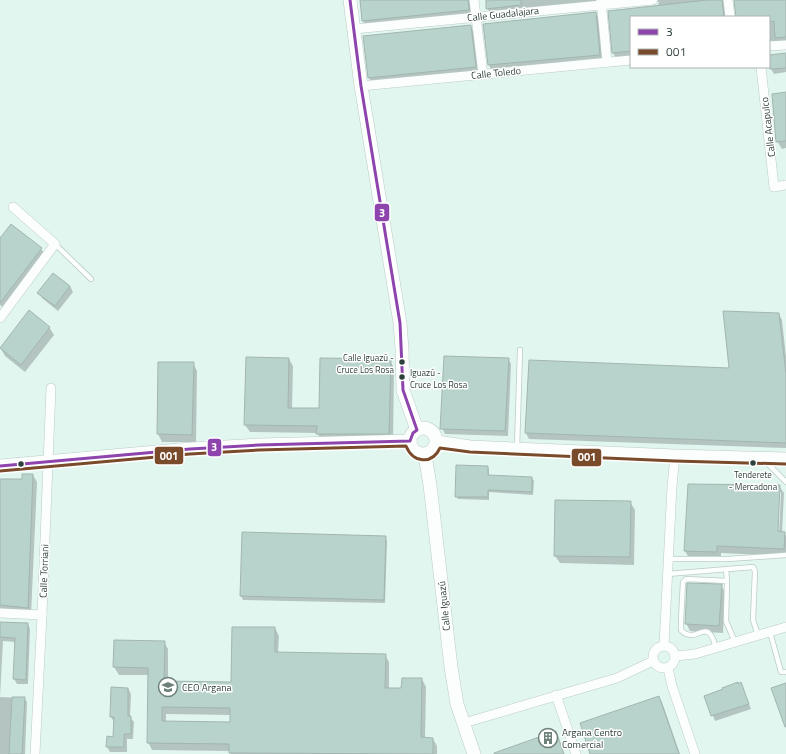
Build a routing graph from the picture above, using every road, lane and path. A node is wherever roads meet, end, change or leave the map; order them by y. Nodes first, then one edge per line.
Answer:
1 (350, 0) edge
2 (474, 0) edge
3 (653, 0) edge
4 (728, 0) edge
5 (602, 2) edge
6 (477, 16) junction
7 (730, 16) edge
8 (354, 29) junction
9 (786, 45) edge
10 (770, 46) edge
11 (630, 60) edge
12 (607, 62) junction
13 (761, 68) edge
14 (482, 74) junction
15 (361, 86) junction
16 (786, 185) edge
17 (13, 207) dead end
18 (55, 244) junction
19 (91, 279) dead end
20 (0, 318) edge
21 (520, 350) dead end
22 (51, 388) dead end
23 (417, 430) junction
24 (410, 441) junction
25 (437, 442) junction
26 (516, 449) junction
27 (425, 455) junction
28 (675, 456) junction
29 (762, 458) junction
30 (786, 459) edge
31 (48, 461) junction
32 (0, 466) edge
33 (786, 482) edge
34 (786, 556) edge
35 (668, 559) junction
36 (726, 569) junction
37 (667, 574) junction
38 (727, 581) junction
39 (0, 613) edge
40 (42, 615) junction
41 (786, 627) edge
42 (770, 632) junction
43 (758, 635) junction
44 (735, 642) junction
45 (664, 646) junction
46 (716, 648) junction
47 (675, 656) junction
48 (653, 661) junction
49 (668, 668) junction
50 (786, 672) edge
51 (556, 695) junction
52 (464, 723) junction
53 (35, 754) edge
54 (474, 754) edge
55 (576, 754) edge
56 (695, 754) edge

1 - 8 street
2 - 6 street
3 - 5 street, Calle Guadalajara
4 - 7 street
5 - 6 street, Calle Guadalajara
5 - 12 street
6 - 8 street, Calle Guadalajara
6 - 14 street
8 - 15 street
9 - 10 street
11 - 12 street, Calle Toledo
12 - 14 street, Calle Toledo
13 - 16 street, Calle Acapulco
14 - 15 street, Calle Toledo
15 - 23 street
17 - 18 street
18 - 19 lane
18 - 20 street
21 - 26 lane
22 - 31 street, Calle Torriani
23 - 24 street
23 - 25 street
24 - 27 street
24 - 31 street
25 - 26 street
25 - 27 street
26 - 28 street
27 - 52 street, Calle Iguazú
28 - 29 street
28 - 35 street
29 - 30 street
29 - 33 lane
31 - 32 street
31 - 40 street, Calle Torriani
34 - 35 lane
35 - 37 street
36 - 37 lane
36 - 38 lane
36 - 43 lane
37 - 45 street
38 - 44 lane
38 - 46 lane
39 - 40 street
40 - 53 street, Calle Torriani
41 - 42 street
42 - 43 street
42 - 50 lane
43 - 44 street
44 - 46 street
45 - 47 street
45 - 48 street
46 - 47 street
47 - 49 street
48 - 49 street
48 - 51 street
49 - 56 street
51 - 52 street
51 - 55 street
52 - 54 street, Calle Iguazú

